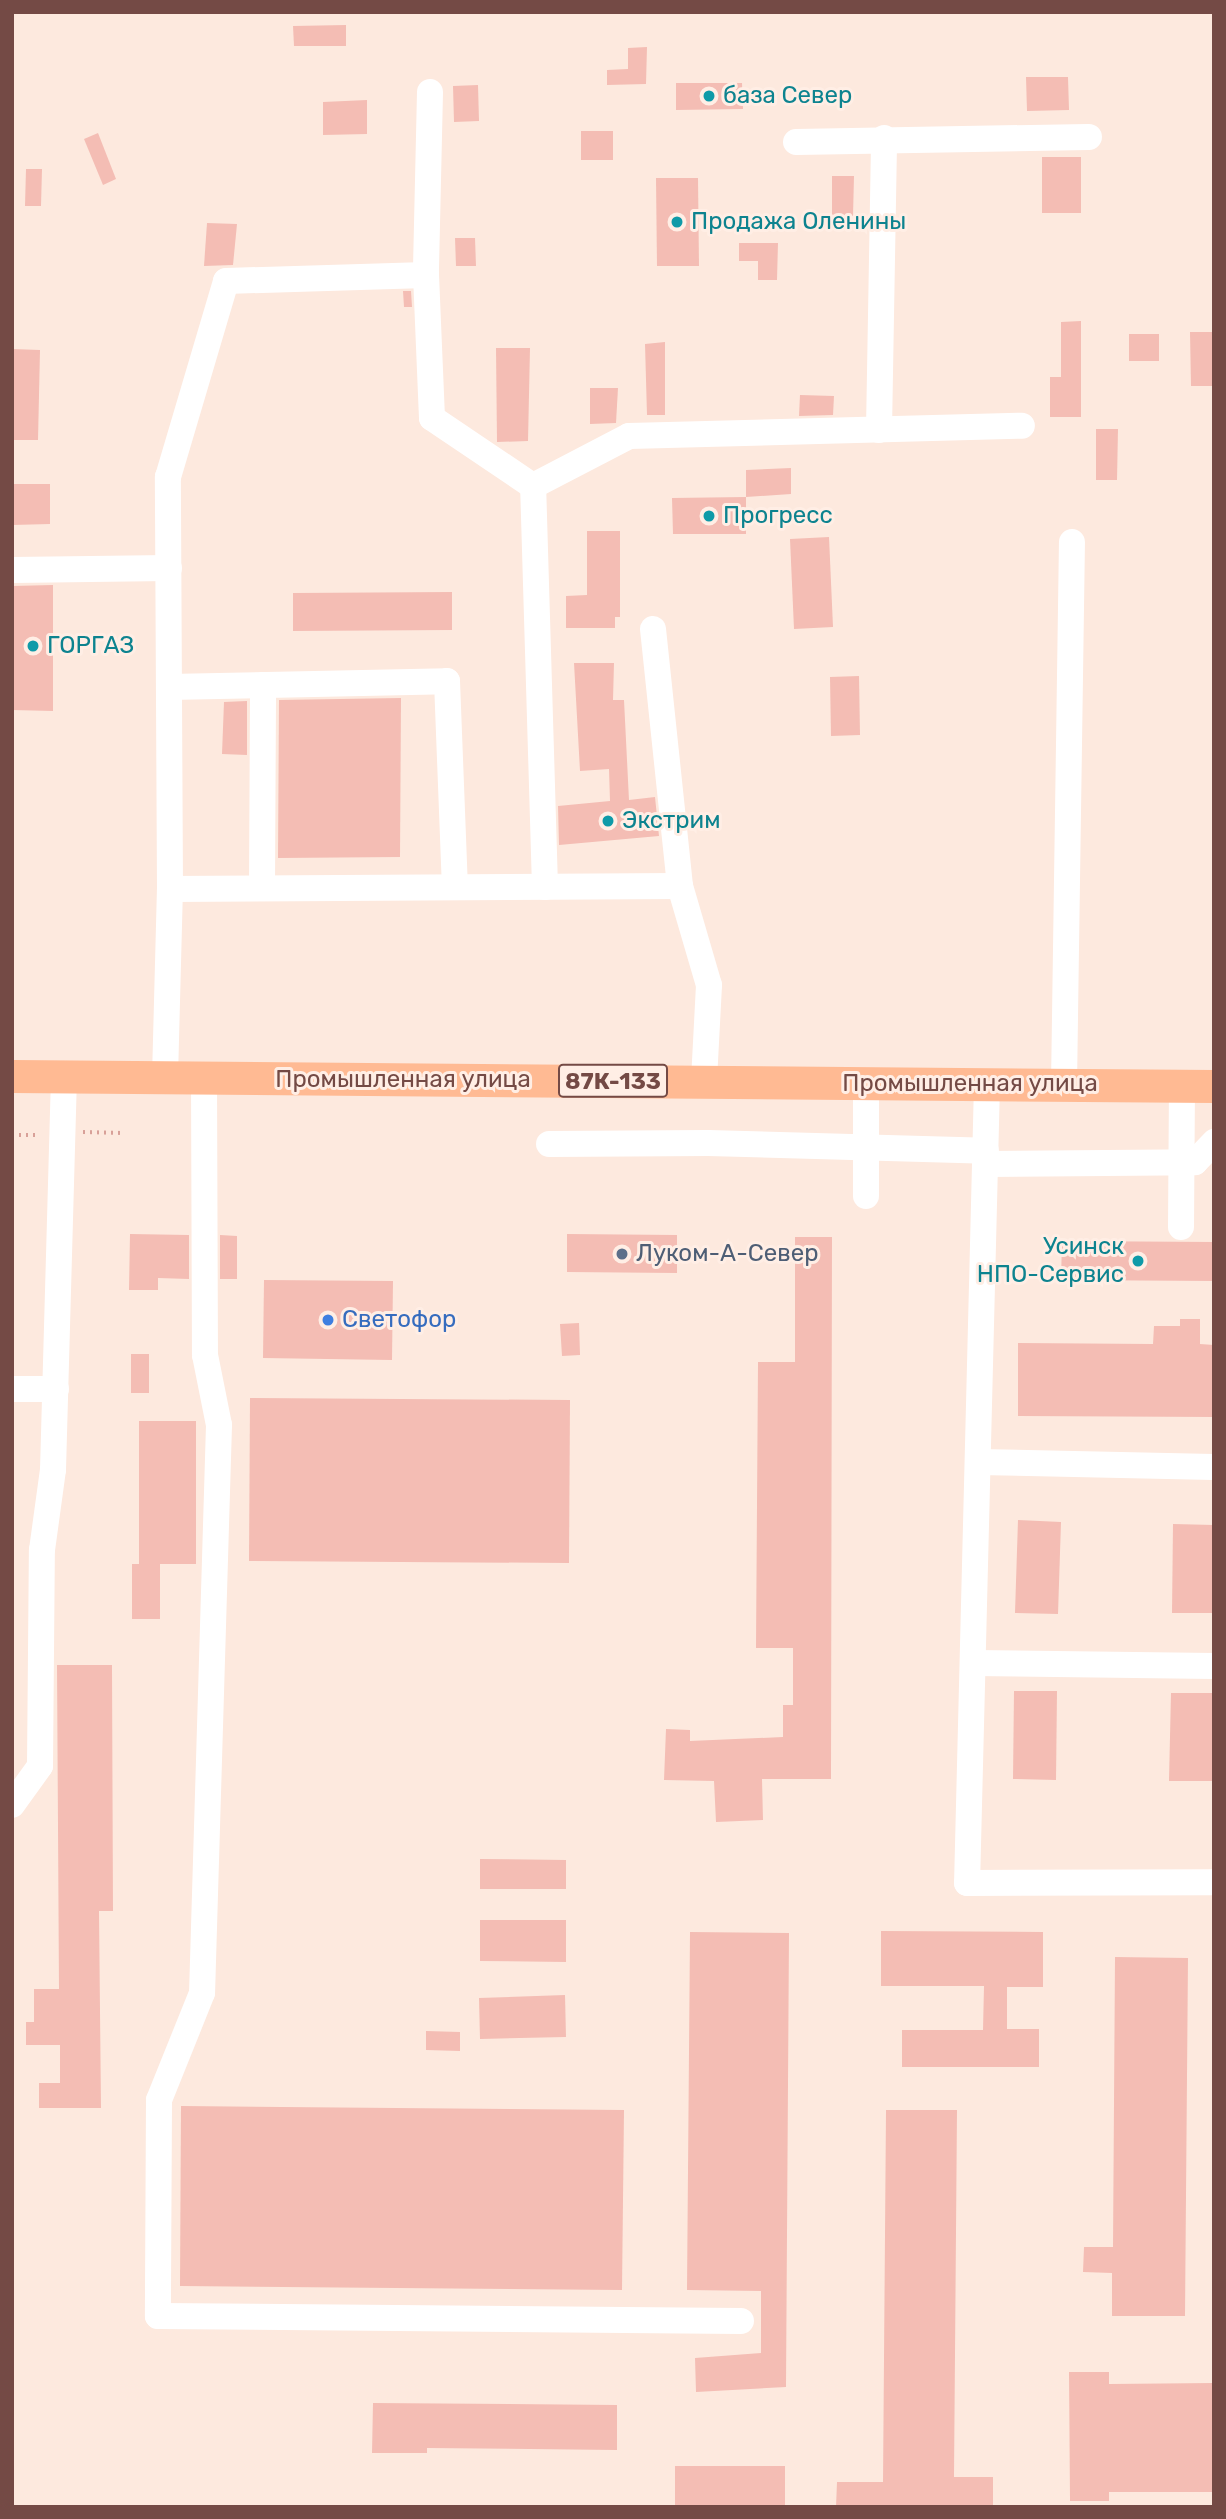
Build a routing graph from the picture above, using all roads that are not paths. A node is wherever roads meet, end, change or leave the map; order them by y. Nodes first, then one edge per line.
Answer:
1 (430, 92) dead end
2 (1089, 137) dead end
3 (884, 138) junction
4 (796, 142) dead end
5 (426, 275) junction
6 (1022, 426) dead end
7 (880, 430) junction
8 (533, 486) junction
9 (1072, 542) dead end
10 (169, 568) junction
11 (12, 570) edge
12 (653, 629) dead end
13 (263, 685) junction
14 (169, 687) junction
15 (680, 886) junction
16 (455, 887) junction
17 (545, 887) junction
18 (262, 888) junction
19 (170, 889) junction
20 (12, 1076) edge
21 (64, 1077) junction
22 (165, 1078) junction
23 (204, 1078) junction
24 (704, 1082) junction
25 (866, 1083) junction
26 (987, 1084) junction
27 (1064, 1085) junction
28 (1198, 1086) edge
29 (1214, 1142) edge
30 (548, 1144) dead end
31 (866, 1150) junction
32 (986, 1157) junction
33 (1182, 1162) junction
34 (866, 1196) dead end
35 (1181, 1227) dead end
36 (12, 1389) edge
37 (56, 1389) junction
38 (978, 1462) junction
39 (1214, 1467) edge
40 (972, 1663) junction
41 (1214, 1666) edge
42 (12, 1805) edge
43 (1214, 1882) edge
44 (741, 2321) dead end

1 - 5 street
2 - 3 street
3 - 4 street
3 - 7 street
5 - 8 street
5 - 10 street
6 - 7 street
7 - 8 street
8 - 17 street
9 - 27 street
10 - 11 street
10 - 14 street
12 - 15 street
13 - 14 street
13 - 16 street
13 - 18 street
14 - 19 street
15 - 17 street
15 - 24 street
16 - 17 street
16 - 18 street
18 - 19 street
19 - 22 street
20 - 21 main road, Промышленная улица / 87К-133
21 - 22 main road, Промышленная улица / 87К-133
21 - 37 street
22 - 23 main road, Промышленная улица / 87К-133
23 - 24 main road, Промышленная улица / 87К-133
23 - 44 street
24 - 25 main road, Промышленная улица / 87К-133
25 - 26 main road, Промышленная улица / 87К-133
25 - 31 street
26 - 27 main road, Промышленная улица / 87К-133
26 - 32 street
27 - 28 main road, Промышленная улица / 87К-133
28 - 33 street
29 - 33 street
30 - 31 street
31 - 32 street
31 - 34 street
32 - 33 street
32 - 38 street
33 - 35 street
36 - 37 street
37 - 42 street
38 - 39 street
38 - 40 street
40 - 41 street
40 - 43 street

